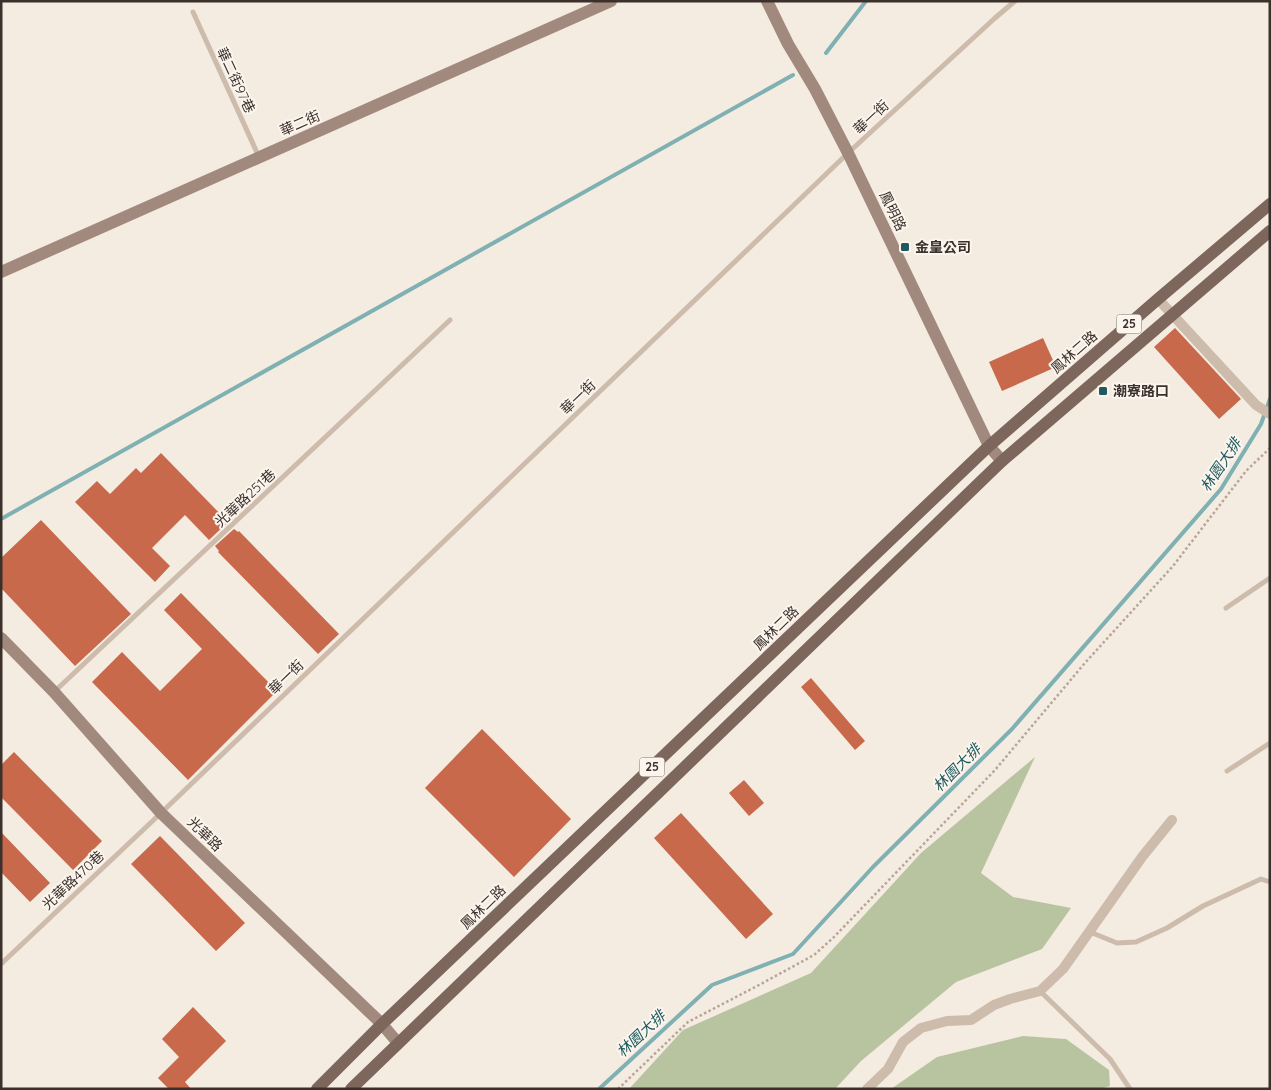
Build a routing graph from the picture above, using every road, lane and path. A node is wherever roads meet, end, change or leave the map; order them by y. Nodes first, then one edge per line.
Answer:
1 (611, 1) edge
2 (767, 1) edge
3 (1015, 1) edge
4 (192, 12) dead end
5 (848, 153) junction
6 (259, 157) junction
7 (1270, 204) edge
8 (1270, 231) edge
9 (1, 272) edge
10 (1158, 299) junction
11 (1172, 314) junction
12 (450, 320) dead end
13 (1270, 414) edge
14 (989, 446) junction
15 (1270, 448) edge
16 (1002, 462) junction
17 (1270, 578) edge
18 (1226, 608) dead end
19 (1, 638) edge
20 (54, 692) junction
21 (1270, 743) edge
22 (1227, 771) dead end
23 (161, 813) junction
24 (1172, 820) dead end
25 (1270, 882) edge
26 (1090, 931) junction
27 (1, 964) edge
28 (1040, 991) junction
29 (382, 1024) junction
30 (398, 1043) junction
31 (317, 1089) edge
32 (351, 1089) edge
33 (618, 1089) edge
34 (867, 1089) edge
35 (1130, 1089) edge

1 - 6 street, 華二街
2 - 5 street, 鳳明路
3 - 5 lane, 華一街
4 - 6 lane, 華二街97巷
5 - 14 street, 鳳明路
5 - 23 lane, 華一街
6 - 9 street, 華二街
7 - 10 main road, 鳳林二路 / 25
8 - 11 main road, 25
10 - 11 street
10 - 14 main road, 鳳林二路 / 25
11 - 13 street
11 - 16 main road, 25
12 - 20 lane, 光華路251巷
14 - 16 street, 鳳明路
14 - 29 main road, 鳳林二路 / 25
15 - 33 path
16 - 30 main road, 25
17 - 18 lane
19 - 20 street, 光華路
20 - 23 street, 光華路
21 - 22 lane
23 - 27 lane, 光華路470巷
23 - 29 street, 光華路
24 - 26 street
25 - 26 lane
26 - 28 street
28 - 34 street
28 - 35 lane
29 - 30 street, 光華路
29 - 31 main road, 鳳林二路 / 25
30 - 32 main road, 25

